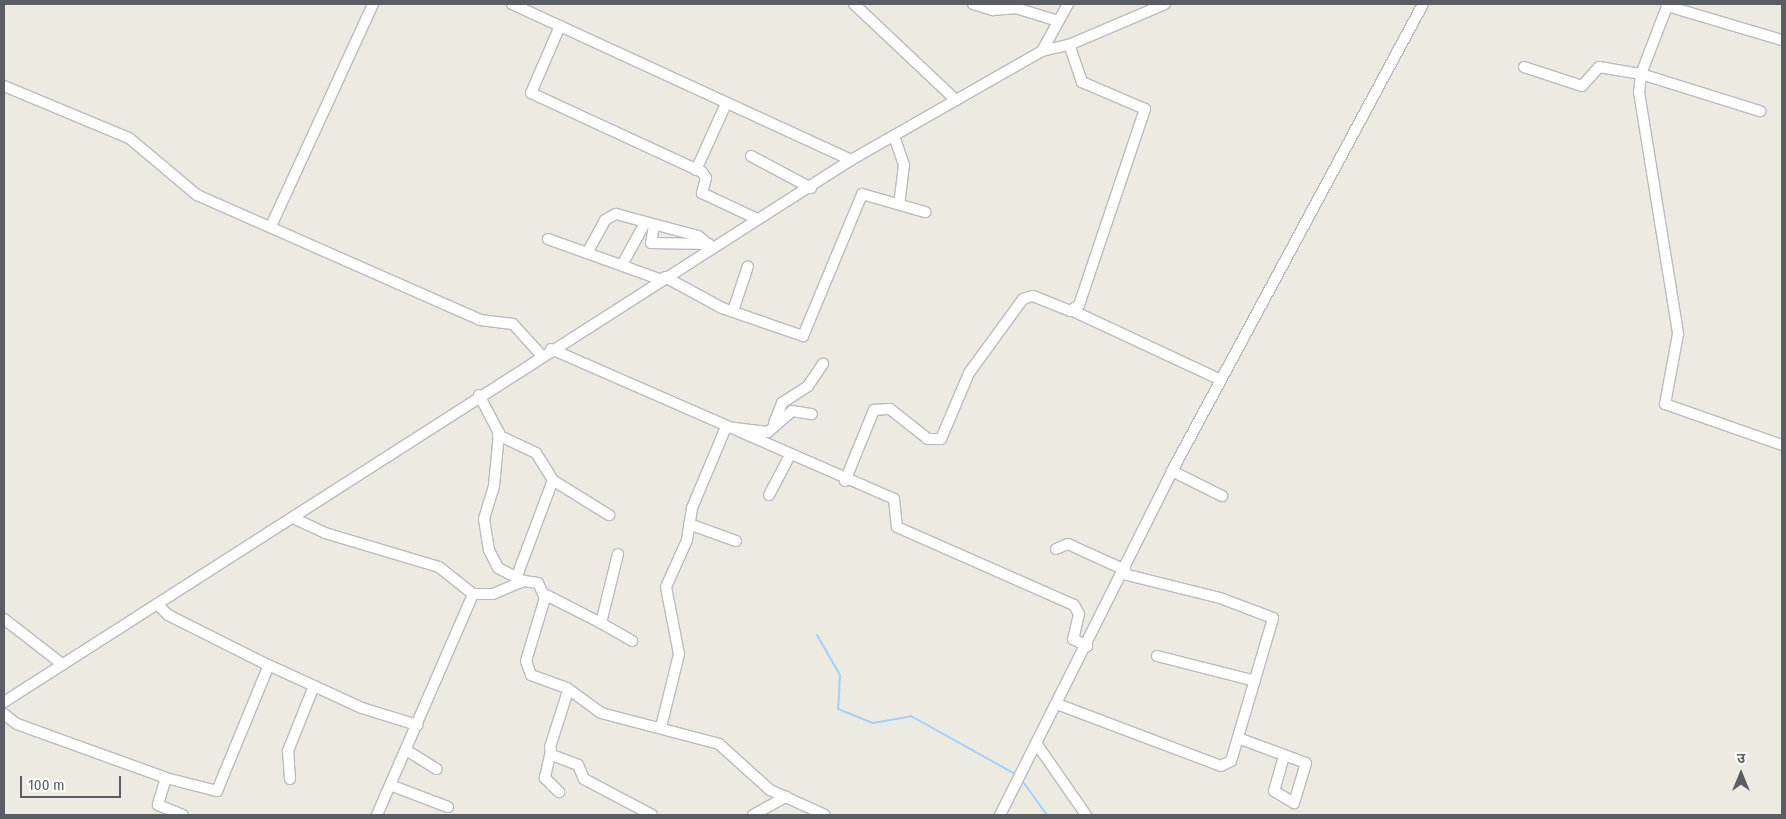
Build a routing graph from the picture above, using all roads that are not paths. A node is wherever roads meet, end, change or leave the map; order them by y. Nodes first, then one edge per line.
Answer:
1 (373, 4) edge
2 (512, 4) edge
3 (854, 4) edge
4 (973, 4) edge
5 (1068, 4) edge
6 (1166, 4) edge
7 (1423, 4) edge
8 (1668, 5) edge
9 (1058, 21) junction
10 (560, 26) junction
11 (1782, 40) edge
12 (1069, 45) junction
13 (1042, 51) junction
14 (1524, 67) dead end
15 (1641, 74) junction
16 (4, 86) edge
17 (956, 100) junction
18 (726, 104) junction
19 (1760, 111) dead end
20 (894, 136) junction
21 (751, 156) dead end
22 (851, 160) junction
23 (696, 170) junction
24 (811, 188) junction
25 (899, 204) junction
26 (925, 212) dead end
27 (756, 219) junction
28 (650, 224) junction
29 (271, 226) junction
30 (548, 239) dead end
31 (711, 246) junction
32 (587, 253) junction
33 (622, 265) junction
34 (748, 266) dead end
35 (664, 278) junction
36 (733, 311) junction
37 (1073, 311) junction
38 (551, 349) junction
39 (542, 356) junction
40 (823, 364) dead end
41 (1221, 380) junction
42 (479, 395) junction
43 (812, 414) dead end
44 (774, 424) junction
45 (726, 427) junction
46 (498, 435) junction
47 (1782, 445) edge
48 (789, 457) junction
49 (1172, 471) junction
50 (554, 481) junction
51 (845, 481) junction
52 (769, 495) dead end
53 (1222, 496) dead end
54 (609, 515) dead end
55 (293, 518) junction
56 (689, 524) junction
57 (736, 541) dead end
58 (1056, 549) dead end
59 (618, 554) dead end
60 (1124, 572) junction
61 (520, 578) junction
62 (473, 594) junction
63 (546, 595) junction
64 (157, 604) junction
65 (4, 619) edge
66 (601, 623) junction
67 (632, 641) dead end
68 (1087, 646) junction
69 (1157, 656) dead end
70 (62, 664) junction
71 (269, 665) junction
72 (1255, 681) junction
73 (314, 686) junction
74 (568, 691) junction
75 (4, 702) edge
76 (1057, 704) junction
77 (4, 714) edge
78 (417, 724) junction
79 (661, 727) junction
80 (1238, 738) junction
81 (1036, 743) junction
82 (406, 750) junction
83 (551, 752) junction
84 (1284, 755) junction
85 (436, 769) dead end
86 (166, 778) junction
87 (290, 779) dead end
88 (390, 786) junction
89 (559, 792) dead end
90 (786, 797) junction
91 (448, 807) dead end
92 (183, 815) edge
93 (377, 815) edge
94 (652, 815) edge
95 (753, 815) edge
96 (825, 815) edge
97 (1000, 815) edge
98 (1086, 815) edge

1 - 29 street
2 - 10 street
3 - 17 street
4 - 9 street
5 - 9 street
6 - 12 street
7 - 41 street
8 - 11 street
8 - 15 street
9 - 13 street
10 - 18 street
10 - 23 street
12 - 13 street
12 - 37 street
13 - 17 street
14 - 15 street
15 - 19 street
15 - 47 street
16 - 29 street
17 - 20 street
18 - 22 street
18 - 23 street
20 - 22 street
20 - 25 street
21 - 24 street
22 - 24 street
23 - 27 street
24 - 27 street
25 - 26 street
25 - 36 street
27 - 31 street
28 - 31 street
28 - 31 street
28 - 32 street
28 - 33 street
29 - 39 street
30 - 32 street
31 - 35 street
32 - 33 street
33 - 35 street
34 - 36 street
35 - 36 street
35 - 38 street
37 - 41 street
37 - 51 street
38 - 39 street
38 - 45 street
39 - 42 street
40 - 44 street
41 - 49 street
42 - 46 street
42 - 55 street
43 - 44 street
44 - 45 street
45 - 48 street
45 - 56 street
46 - 50 street
46 - 61 street
48 - 51 street
48 - 52 street
49 - 53 street
49 - 60 street
50 - 54 street
50 - 61 street
51 - 68 street
55 - 62 street
55 - 64 street
56 - 57 street
56 - 79 street
58 - 60 street
59 - 66 street
60 - 68 street
60 - 72 street
61 - 62 street
61 - 63 street
62 - 78 street
63 - 66 street
63 - 74 street
64 - 70 street
64 - 71 street
65 - 70 street
66 - 67 street
68 - 76 street
69 - 72 street
70 - 75 street
71 - 73 street
71 - 86 street
72 - 80 street
73 - 78 street
73 - 87 street
74 - 79 street
74 - 83 street
76 - 80 street
76 - 81 street
77 - 86 street
78 - 82 street
79 - 90 street
80 - 84 street
81 - 97 street
81 - 98 street
82 - 85 street
82 - 88 street
83 - 89 street
83 - 94 street
84 - 84 street
86 - 92 street
88 - 91 street
88 - 93 street
90 - 95 street
90 - 96 street

